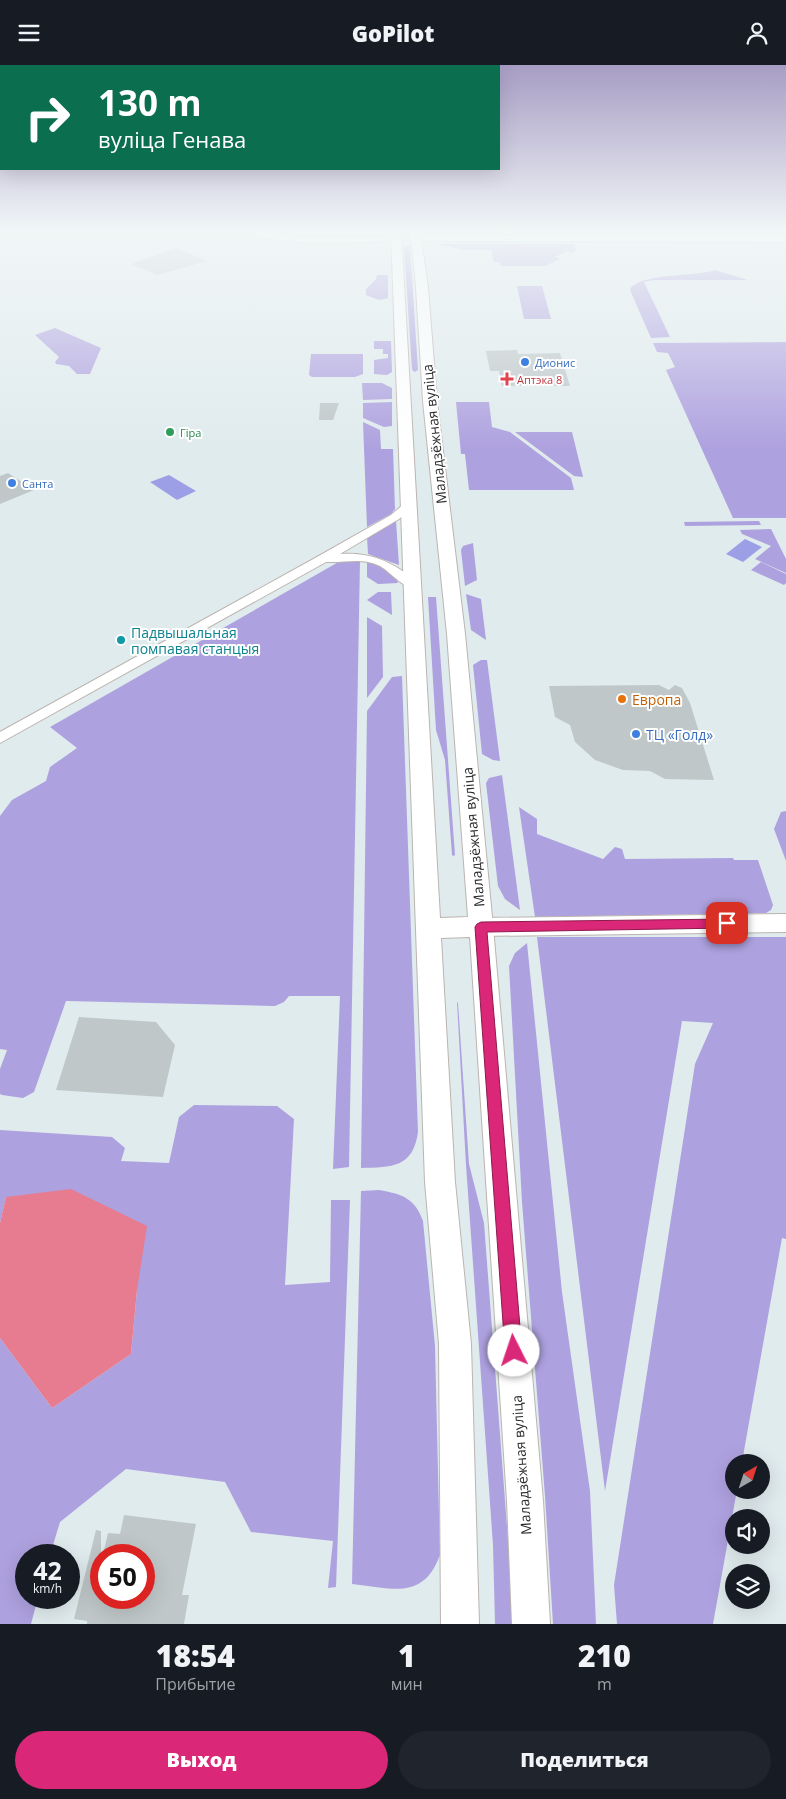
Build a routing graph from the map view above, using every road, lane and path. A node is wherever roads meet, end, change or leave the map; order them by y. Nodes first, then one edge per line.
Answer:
1 (399, 303) edge
2 (423, 303) edge
3 (409, 505) junction
4 (321, 560) junction
5 (412, 584) junction
6 (0, 738) edge
7 (786, 923) edge
8 (481, 927) junction
9 (429, 928) junction
10 (460, 1624) edge
11 (531, 1624) edge

1 - 3 main road, Маладзёжная вуліца
2 - 8 main road, Маладзёжная вуліца
3 - 4 street
3 - 5 main road, Маладзёжная вуліца
4 - 5 street
4 - 6 street
5 - 9 main road, Маладзёжная вуліца
7 - 8 street
8 - 9 main road
8 - 11 main road, Маладзёжная вуліца
9 - 10 main road, Маладзёжная вуліца

